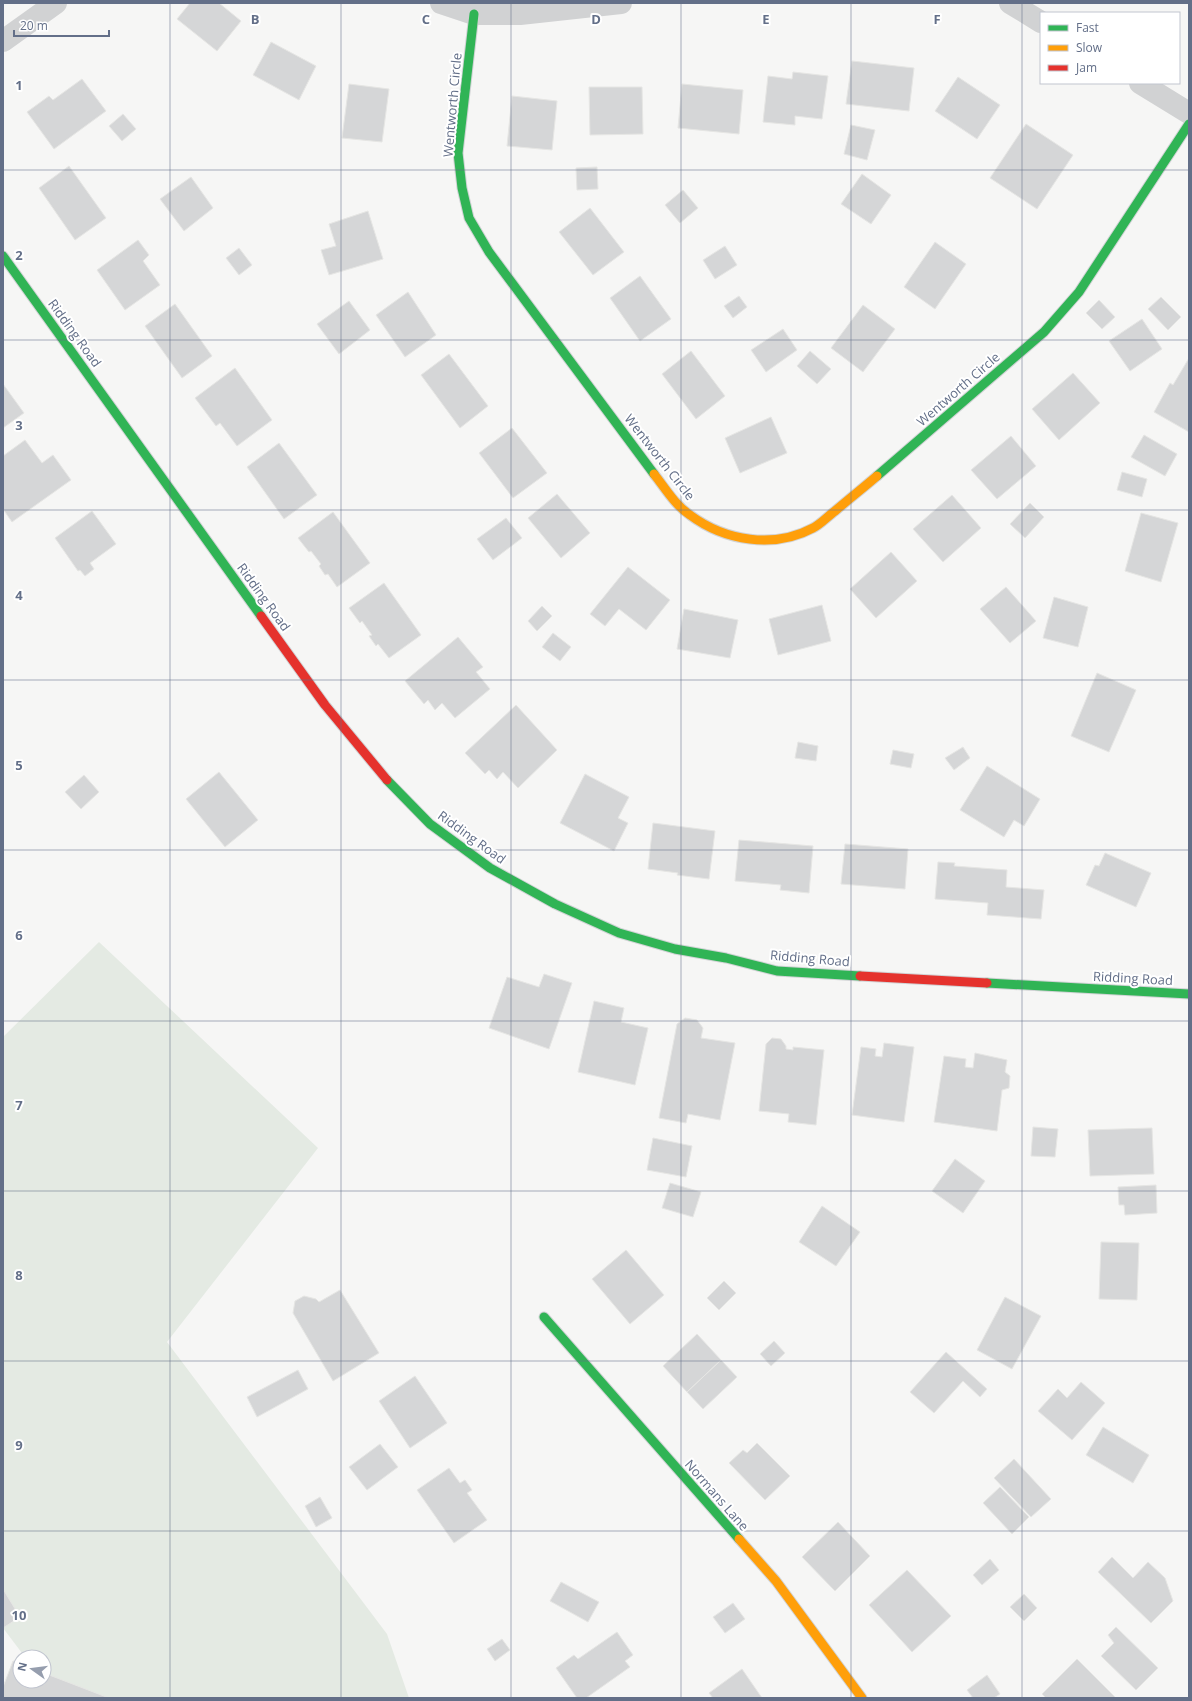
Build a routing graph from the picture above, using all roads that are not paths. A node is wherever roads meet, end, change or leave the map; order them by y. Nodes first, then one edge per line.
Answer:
1 (56, 3) edge
2 (441, 3) edge
3 (621, 3) edge
4 (1010, 3) edge
5 (474, 14) junction
6 (1040, 21) edge
7 (3, 41) edge
8 (1142, 84) edge
9 (1189, 113) edge
10 (1189, 124) edge
11 (3, 256) edge
12 (1189, 994) edge
13 (544, 1317) dead end
14 (862, 1698) edge

1 - 7 street
2 - 5 street
3 - 5 street
4 - 6 street
5 - 10 street, Wentworth Circle
8 - 9 street
11 - 12 street, Ridding Road
13 - 14 street, Normans Lane

